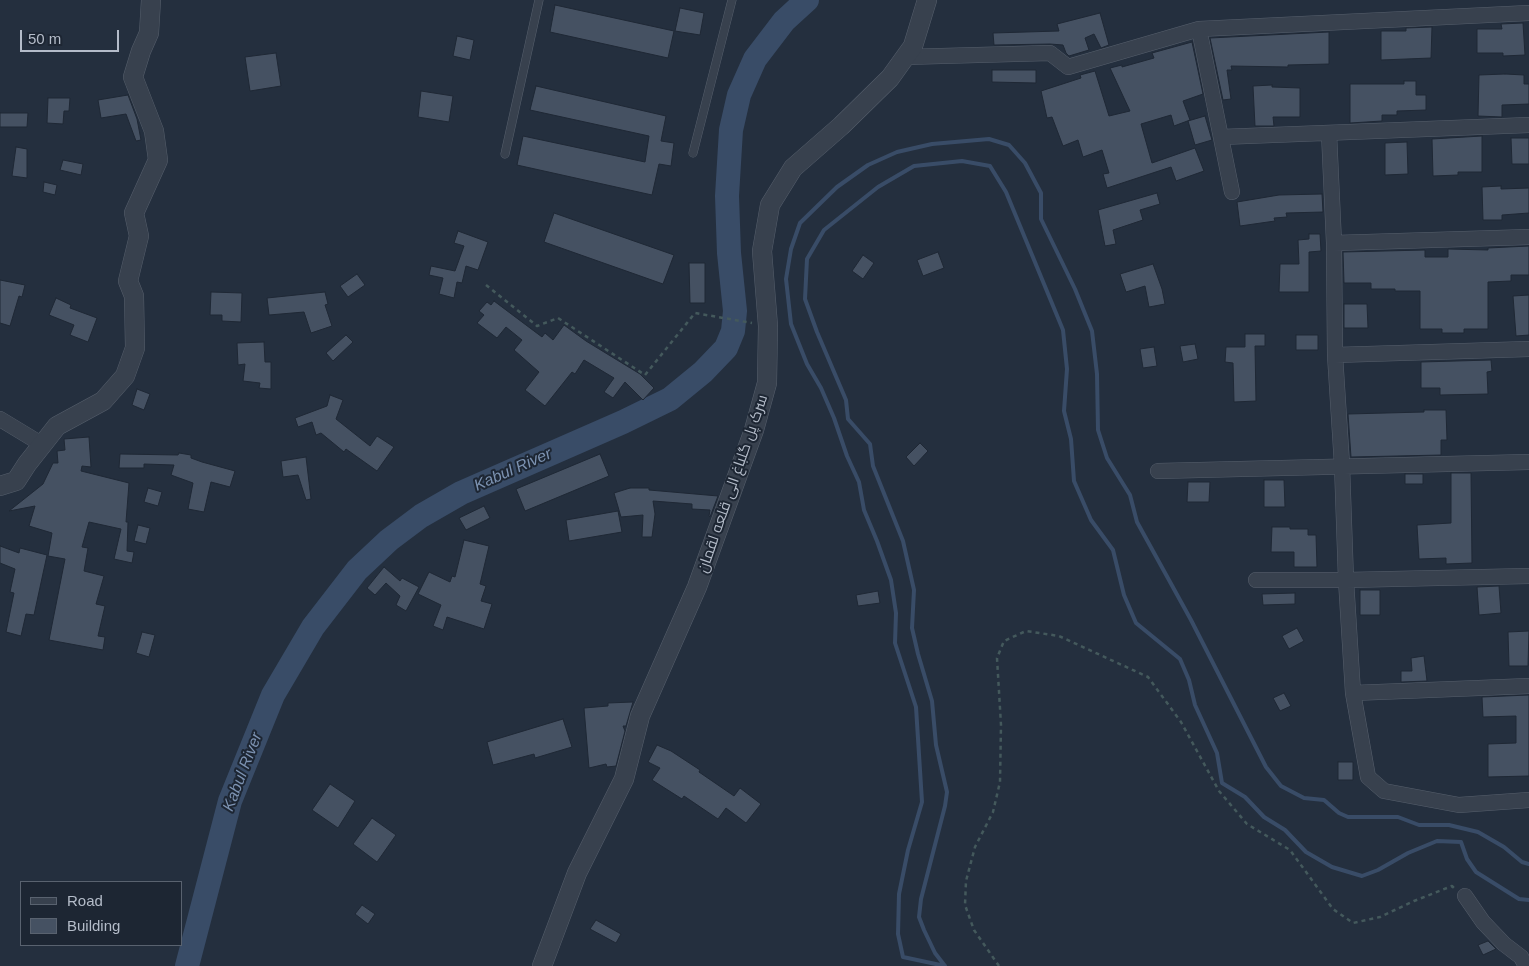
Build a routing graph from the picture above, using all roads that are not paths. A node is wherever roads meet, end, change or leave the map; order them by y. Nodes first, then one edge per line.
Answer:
1 (151, 0) edge
2 (539, 0) edge
3 (732, 0) edge
4 (927, 0) edge
5 (1529, 13) edge
6 (1199, 29) junction
7 (905, 56) junction
8 (1529, 125) edge
9 (1328, 133) junction
10 (1221, 137) junction
11 (693, 153) dead end
12 (505, 154) dead end
13 (1232, 192) dead end
14 (1529, 237) edge
15 (1334, 243) junction
16 (1529, 349) edge
17 (1335, 355) junction
18 (0, 419) edge
19 (43, 445) junction
20 (1529, 462) edge
21 (1342, 465) junction
22 (1158, 471) dead end
23 (0, 486) edge
24 (1529, 576) edge
25 (1256, 580) dead end
26 (1346, 580) junction
27 (1529, 686) edge
28 (1353, 694) junction
29 (1529, 800) edge
30 (1465, 896) road end
31 (542, 966) edge
32 (1526, 966) edge

1 - 19 street
2 - 12 lane
3 - 11 lane
4 - 7 street, سرک پل گلباغ الی قلعه لقمان
5 - 6 street
6 - 7 street
6 - 10 street
7 - 31 street, سرک پل گلباغ الی قلعه لقمان
8 - 9 street
9 - 10 street
9 - 15 street
10 - 13 street
14 - 15 street
15 - 17 street
16 - 17 street
17 - 21 street
18 - 19 street
19 - 23 street
20 - 21 street
21 - 22 street
21 - 26 street
24 - 26 street
25 - 26 street
26 - 28 street
27 - 28 street
28 - 29 street
30 - 32 street

